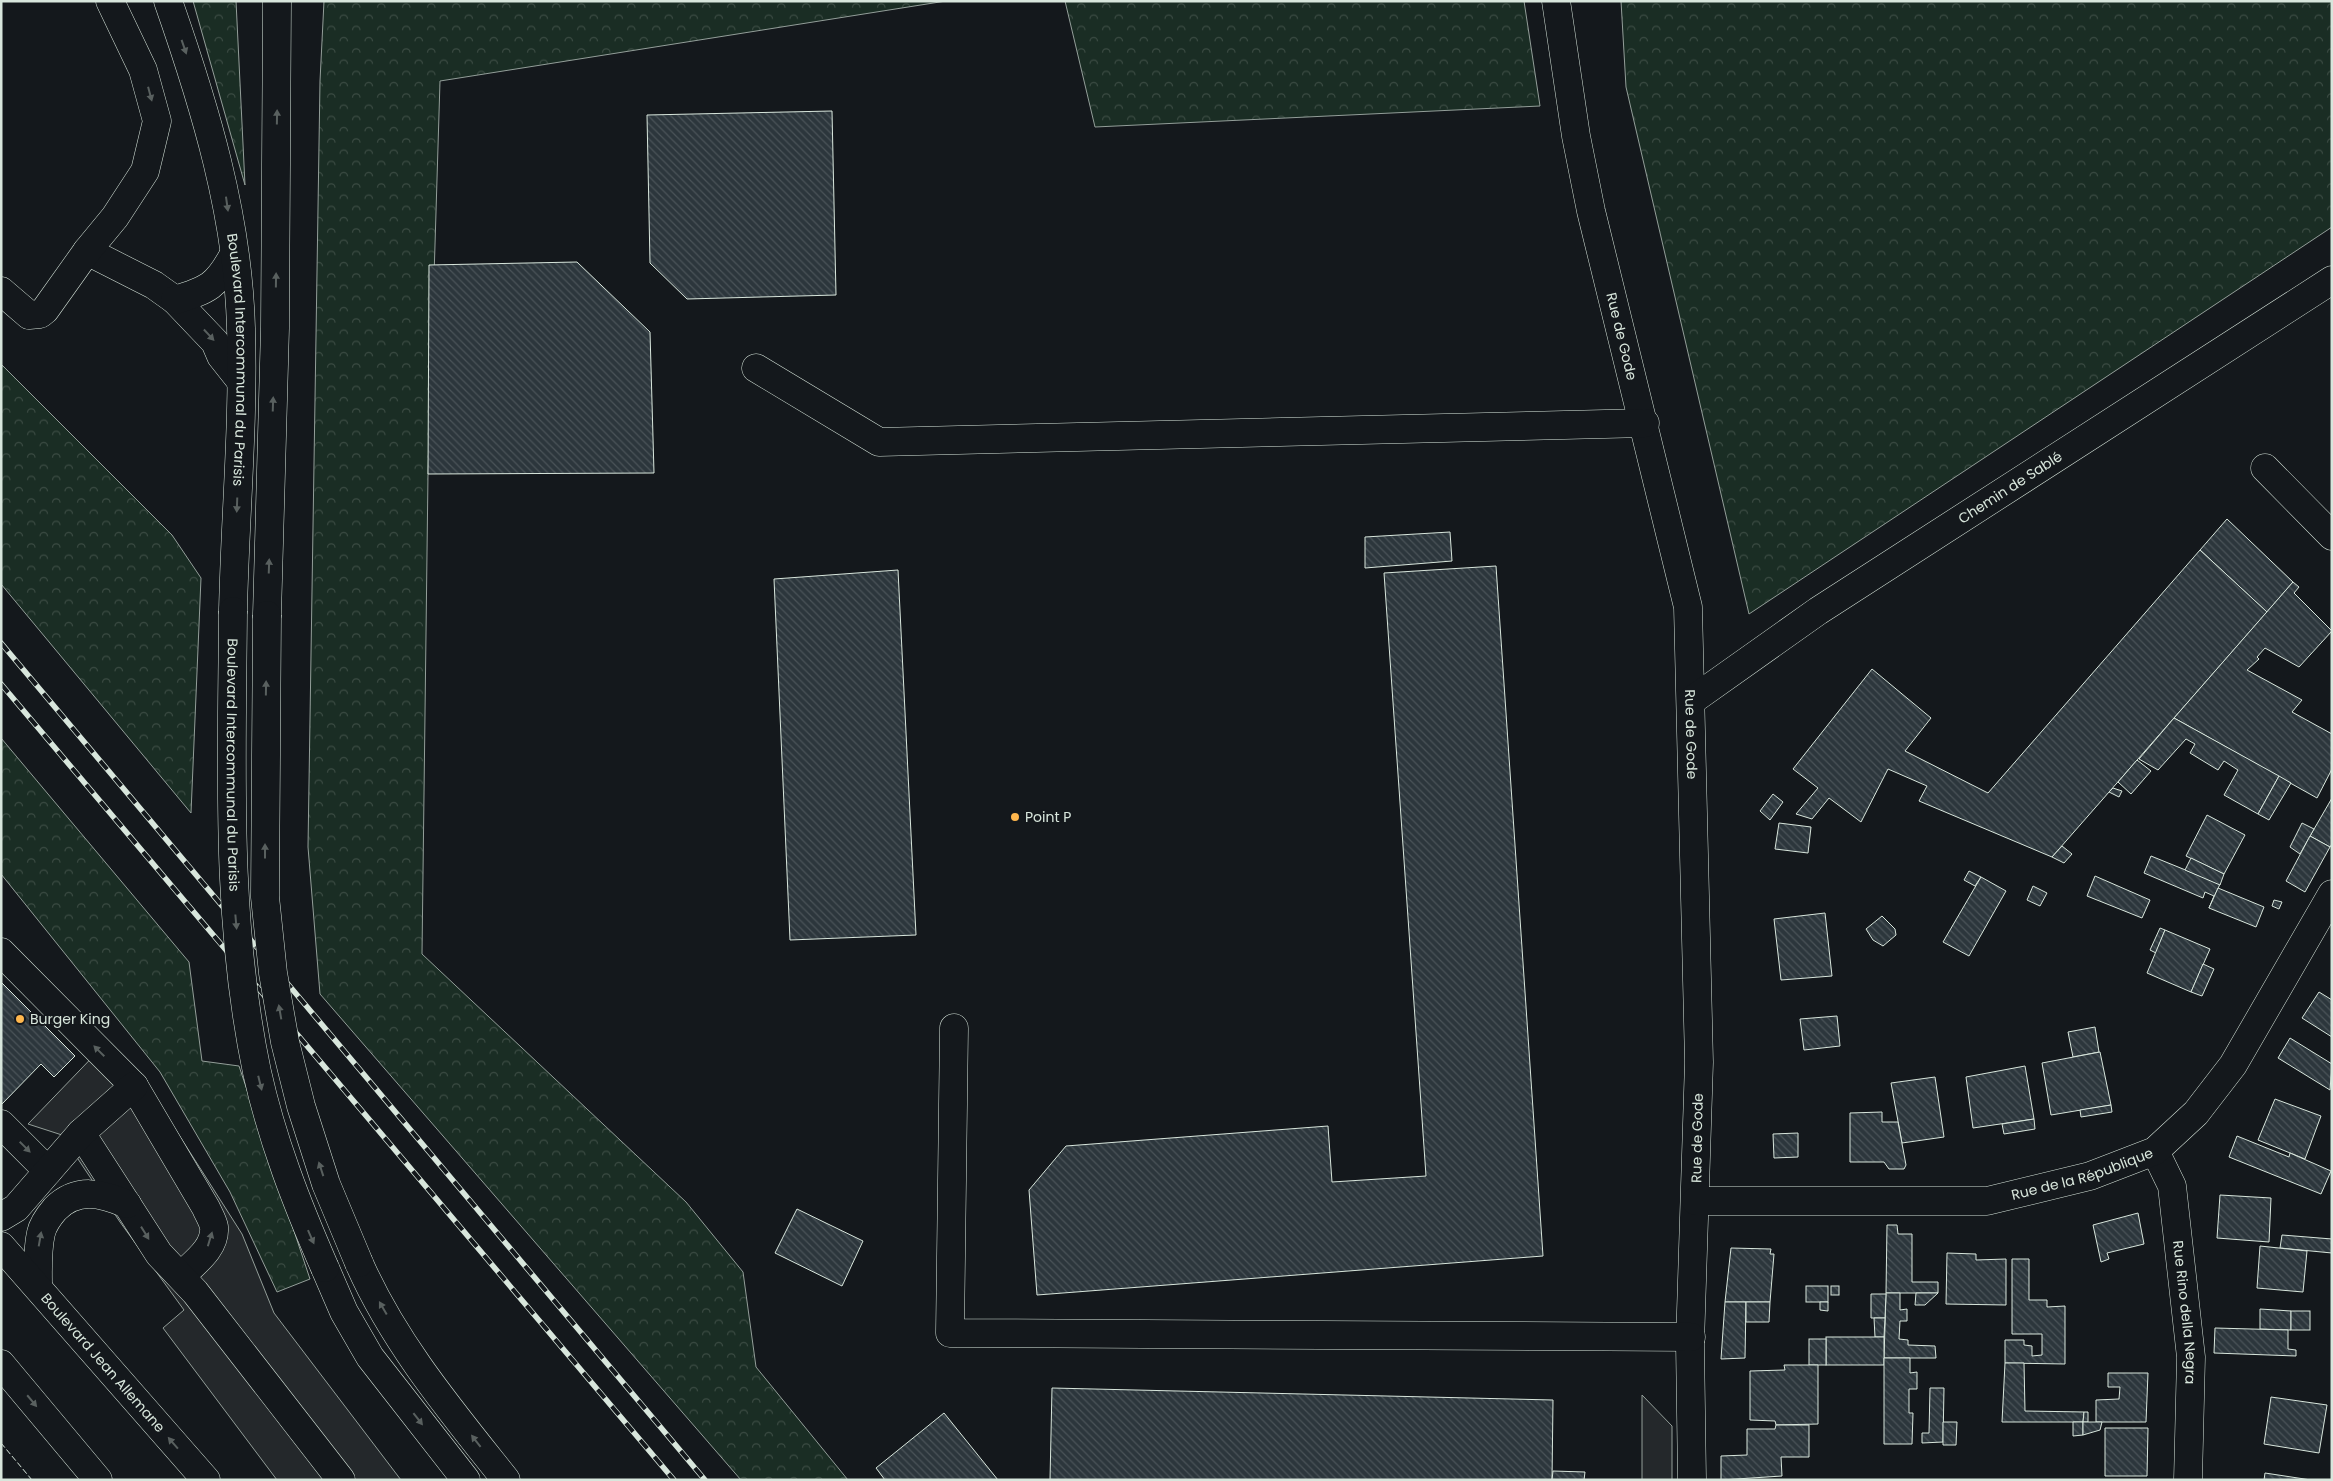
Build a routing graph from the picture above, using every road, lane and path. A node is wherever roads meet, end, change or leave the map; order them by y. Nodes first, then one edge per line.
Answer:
1 (110, 1) edge
2 (168, 1) edge
3 (277, 1) edge
4 (284, 1) edge
5 (1556, 1) edge
6 (278, 87) junction
7 (87, 251) junction
8 (234, 254) junction
9 (2332, 280) edge
10 (1, 291) edge
11 (175, 300) junction
12 (756, 368) dead end
13 (240, 380) junction
14 (1645, 423) junction
15 (2265, 468) dead end
16 (2332, 536) edge
17 (1691, 701) junction
18 (2332, 894) edge
19 (1, 952) edge
20 (954, 1028) dead end
21 (134, 1086) junction
22 (1, 1124) edge
23 (81, 1133) junction
24 (2155, 1151) junction
25 (48, 1171) junction
26 (1696, 1201) junction
27 (127, 1204) junction
28 (1, 1217) edge
29 (1, 1246) edge
30 (181, 1276) junction
31 (38, 1287) junction
32 (1691, 1337) junction
33 (1, 1364) edge
34 (98, 1480) edge
35 (206, 1480) edge
36 (341, 1480) edge
37 (466, 1480) edge
38 (506, 1480) edge
39 (1692, 1480) edge
40 (2188, 1480) edge

1 -> 7 main road
2 -> 8 main road, Boulevard Intercommunal du Parisis
3 - 6 main road
4 - 6 main road
5 - 14 main road, Rue de Gode
38 -> 6 main road, bridge
7 - 10 main road
7 - 11 main road
8 - 11 main road
8 - 13 main road, Boulevard Intercommunal du Parisis
9 - 17 main road, Chemin de Sablé
11 -> 13 main road
12 - 14 main road
13 -> 37 main road, Boulevard Intercommunal du Parisis, bridge
14 - 17 main road, Rue de Gode
15 - 16 main road
17 - 26 main road, Rue de Gode
18 - 24 main road, Rue de la République
21 -> 19 main road
20 - 32 main road
21 - 23 main road
30 -> 21 main road
22 -> 25 main road
23 - 25 main road
23 - 27 main road
24 - 26 main road, Rue de la République
24 - 40 main road, Rue Rino della Negra
25 - 28 main road
26 - 32 main road, Rue de Gode
27 -> 30 main road
31 -> 27 main road
29 - 31 main road, Boulevard Jean Allemane
30 - 36 main road
35 -> 31 main road, Boulevard Jean Allemane
32 - 39 main road, Rue de Gode
33 -> 34 main road

